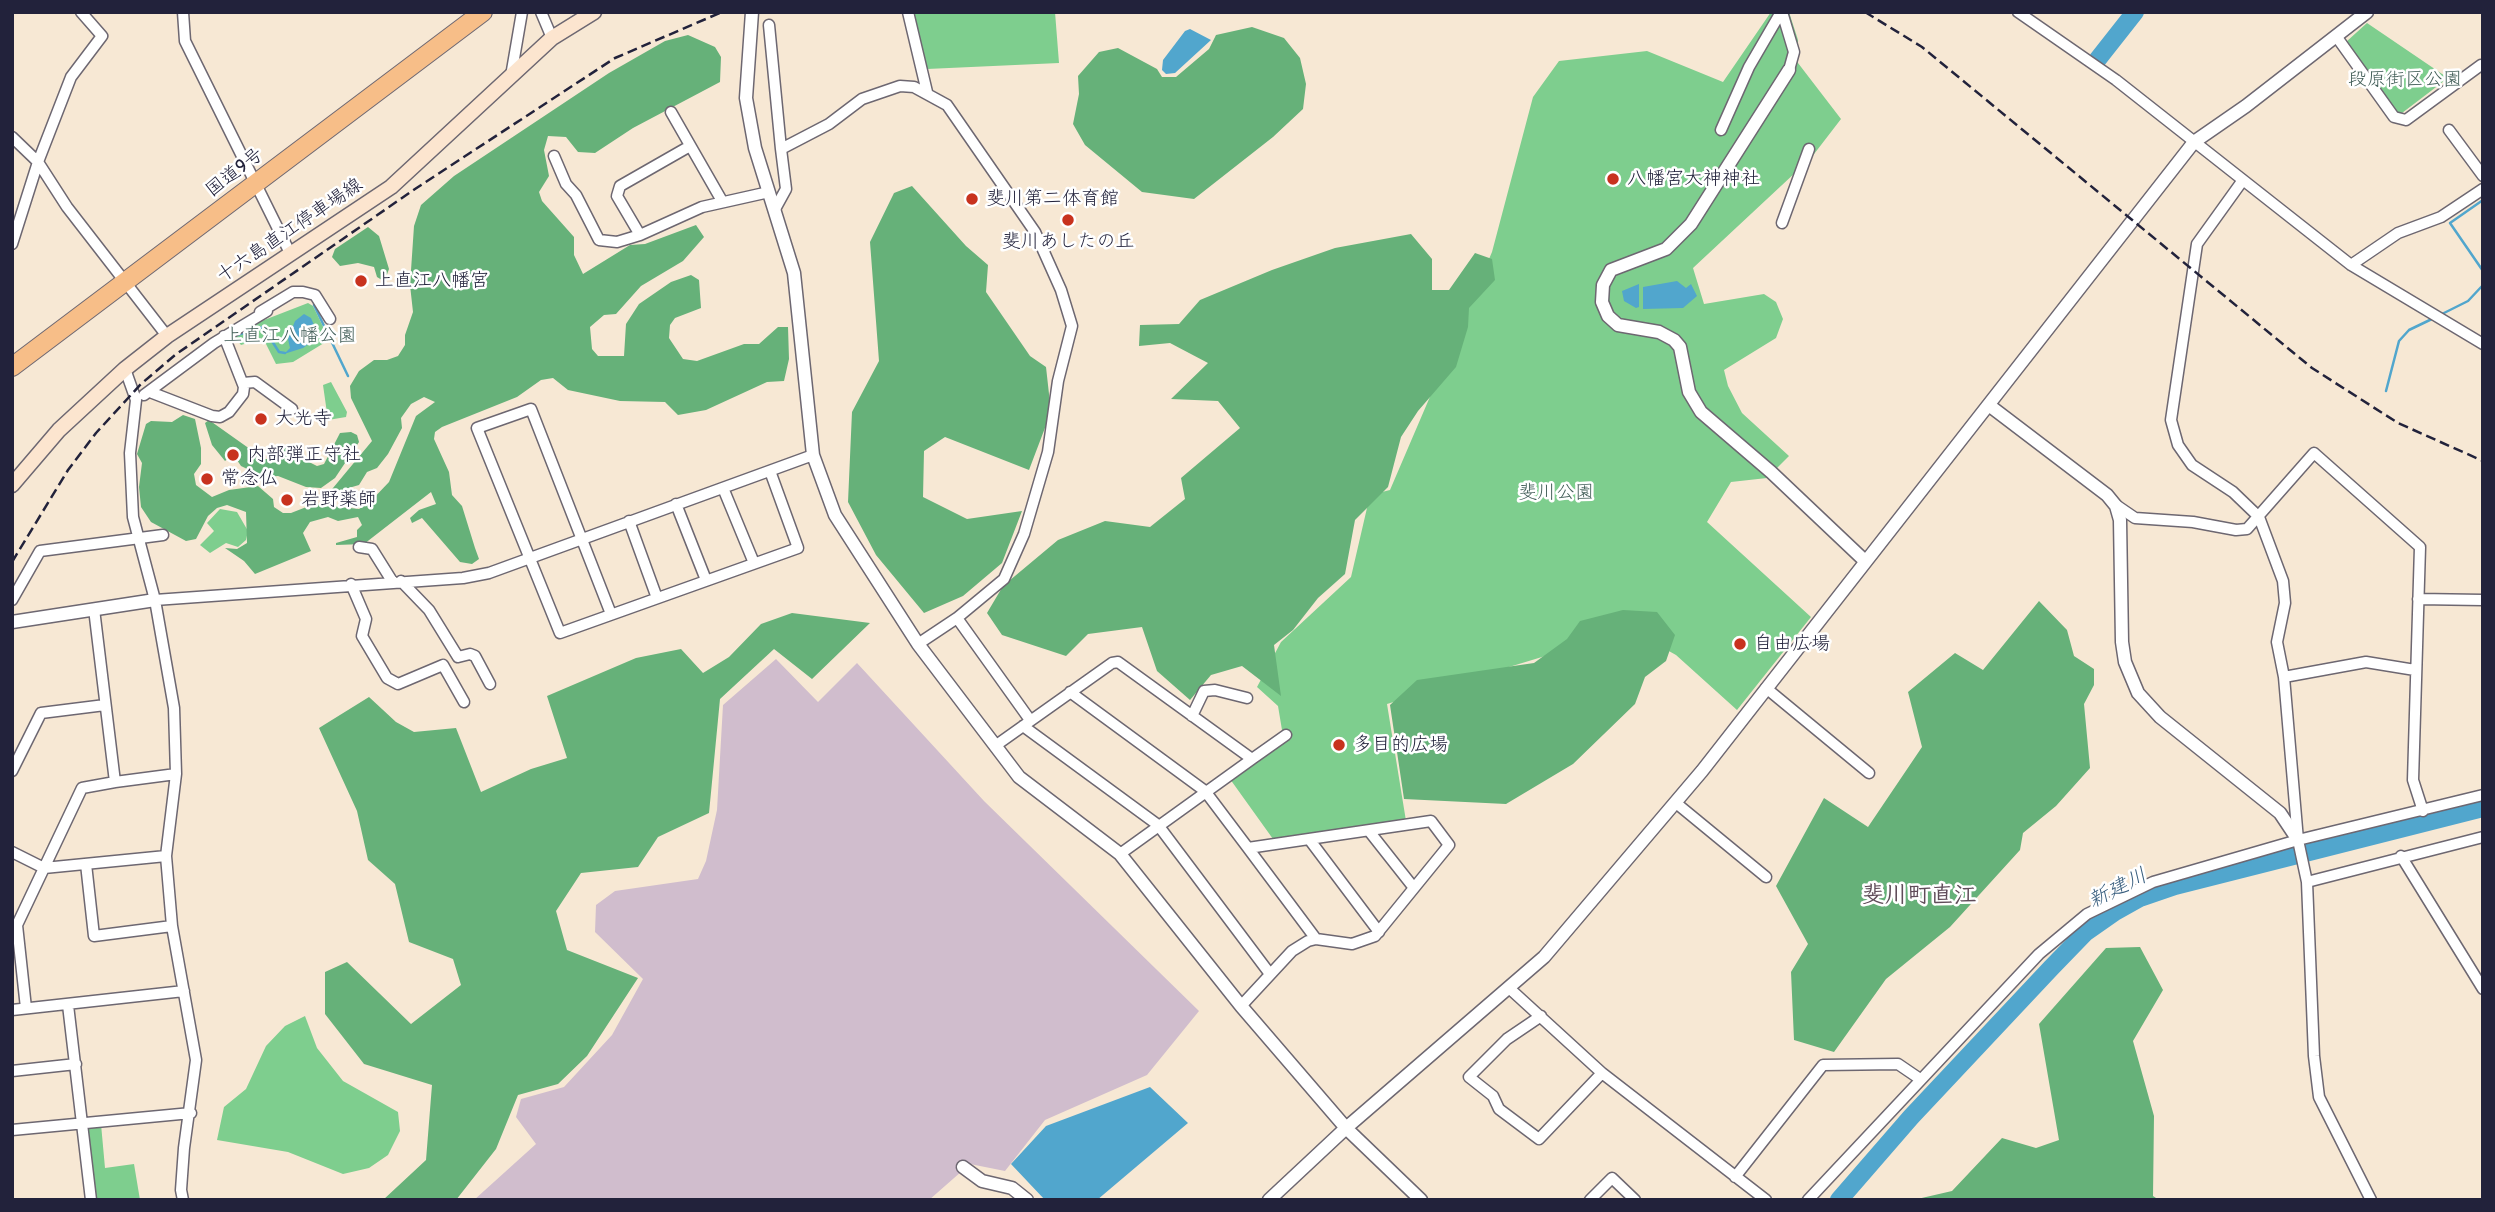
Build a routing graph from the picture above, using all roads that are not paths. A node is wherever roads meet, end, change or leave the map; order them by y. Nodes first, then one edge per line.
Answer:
1 (81, 12) edge
2 (183, 12) edge
3 (483, 12) edge
4 (522, 12) edge
5 (541, 12) edge
6 (594, 12) edge
7 (752, 12) edge
8 (908, 12) edge
9 (1782, 12) edge
10 (2018, 12) edge
11 (2367, 12) edge
12 (769, 25) dead end
13 (2336, 36) junction
14 (552, 38) junction
15 (2481, 65) dead end
16 (1789, 70) joint
17 (511, 76) junction
18 (928, 92) junction
19 (671, 112) dead end
20 (1721, 130) dead end
21 (2449, 130) dead end
22 (12, 137) edge
23 (2194, 142) junction
24 (690, 146) junction
25 (781, 149) junction
26 (1809, 149) dead end
27 (554, 156) dead end
28 (38, 162) junction
29 (2483, 176) edge
30 (2243, 180) junction
31 (255, 184) junction
32 (2483, 189) edge
33 (769, 192) junction
34 (722, 201) junction
35 (775, 209) junction
36 (1782, 223) dead end
37 (640, 235) junction
38 (12, 244) edge
39 (291, 255) junction
40 (2351, 265) junction
41 (126, 284) junction
42 (268, 311) dead end
43 (330, 319) dead end
44 (244, 323) junction
45 (167, 336) junction
46 (225, 336) junction
47 (2483, 344) edge
48 (12, 367) edge
49 (125, 369) junction
50 (243, 383) junction
51 (150, 392) junction
52 (136, 400) junction
53 (1990, 406) junction
54 (292, 409) dead end
55 (813, 455) junction
56 (770, 471) junction
57 (12, 485) edge
58 (723, 488) junction
59 (676, 504) junction
60 (2116, 505) junction
61 (2259, 517) junction
62 (629, 521) junction
63 (163, 535) dead end
64 (137, 537) junction
65 (581, 538) junction
66 (359, 547) dead end
67 (528, 557) junction
68 (1865, 561) junction
69 (754, 563) junction
70 (392, 577) junction
71 (706, 580) junction
72 (351, 584) junction
73 (657, 598) junction
74 (2418, 599) junction
75 (12, 600) edge
76 (155, 600) junction
77 (2483, 600) edge
78 (94, 609) junction
79 (611, 614) junction
80 (957, 618) junction
81 (12, 622) edge
82 (918, 644) junction
83 (458, 657) junction
84 (443, 665) junction
85 (2415, 670) junction
86 (2284, 677) junction
87 (489, 684) dead end
88 (1766, 688) junction
89 (1070, 692) junction
90 (1247, 698) dead end
91 (464, 702) dead end
92 (105, 705) junction
93 (1192, 716) junction
94 (1027, 723) junction
95 (1286, 735) dead end
96 (995, 746) junction
97 (1252, 758) junction
98 (12, 771) edge
99 (1869, 773) dead end
100 (176, 774) junction
101 (115, 782) junction
102 (1205, 792) junction
103 (2483, 794) edge
104 (1676, 803) junction
105 (2423, 811) junction
106 (1158, 825) junction
107 (1369, 831) junction
108 (2483, 836) edge
109 (1309, 839) junction
110 (2299, 843) junction
111 (1248, 848) junction
112 (12, 852) edge
113 (1120, 854) junction
114 (166, 856) junction
115 (2401, 856) junction
116 (86, 864) junction
117 (44, 868) junction
118 (1766, 877) dead end
119 (2307, 879) junction
120 (1413, 888) junction
121 (172, 926) junction
122 (1379, 932) junction
123 (1316, 939) junction
124 (1269, 974) junction
125 (1509, 988) junction
126 (2483, 989) edge
127 (184, 991) junction
128 (68, 1005) junction
129 (1241, 1006) junction
130 (26, 1009) junction
131 (12, 1010) edge
132 (1541, 1016) junction
133 (76, 1064) junction
134 (12, 1071) edge
135 (1602, 1073) junction
136 (1920, 1079) junction
137 (191, 1114) junction
138 (82, 1122) junction
139 (1346, 1128) junction
140 (12, 1130) edge
141 (963, 1167) dead end
142 (1735, 1177) junction
143 (91, 1200) edge
144 (183, 1200) edge
145 (1027, 1200) edge
146 (1269, 1200) edge
147 (1421, 1200) edge
148 (1590, 1200) edge
149 (1635, 1200) edge
150 (1766, 1200) edge
151 (1808, 1200) edge
152 (2371, 1200) edge

1 - 28 street
2 - 31 street
3 - 31 highway, 国道9号
4 - 17 street
5 - 14 street
6 - 14 main road, 十六島直江停車場線
7 - 33 street
8 - 18 street
9 - 16 street
9 - 20 street
10 - 23 street
11 - 13 street
12 - 25 street
13 - 15 street
13 - 23 street
14 - 17 main road, 十六島直江停車場線
16 - 68 street
17 - 39 main road, 十六島直江停車場線
18 - 25 street
18 - 80 street
19 - 24 street
21 - 29 street
22 - 28 street
23 - 30 street
23 - 53 street
24 - 34 street
24 - 37 street
25 - 35 street
26 - 36 street
27 - 37 street
28 - 38 street
28 - 41 street
30 - 40 street
30 - 61 street
31 - 39 street
31 - 41 highway, 国道9号
32 - 40 street
33 - 34 street
33 - 35 street
34 - 37 street
35 - 55 street
39 - 45 main road, 十六島直江停車場線
40 - 47 street
41 - 45 street
41 - 48 highway, 国道9号
42 - 44 street
43 - 44 street
44 - 46 street
45 - 49 main road, 十六島直江停車場線
46 - 50 street
46 - 51 street
49 - 52 street
49 - 57 main road, 十六島直江停車場線
50 - 51 street
50 - 54 street
51 - 52 street
52 - 64 street
53 - 60 street
53 - 68 street
55 - 56 street
55 - 82 street
56 - 58 street
56 - 69 street
58 - 59 street
58 - 69 street
59 - 62 street
59 - 71 street
60 - 61 street
60 - 110 street
61 - 74 street
61 - 86 street
62 - 65 street
62 - 73 street
63 - 64 street
64 - 75 street
64 - 76 street
65 - 67 street
65 - 67 street
65 - 79 street
66 - 70 street
67 - 70 street
67 - 79 street
68 - 88 street
69 - 71 street
70 - 72 street
70 - 83 street
71 - 73 street
72 - 76 street
72 - 84 street
73 - 79 street
74 - 77 street
74 - 85 street
76 - 78 street
76 - 100 street
78 - 81 street
78 - 92 street
80 - 82 street
80 - 94 street
82 - 96 street
83 - 84 street
83 - 87 street
84 - 91 street
85 - 86 street
85 - 105 street
86 - 110 street
88 - 99 street
88 - 104 street
89 - 93 street
89 - 94 street
89 - 102 street
90 - 93 street
92 - 98 street
92 - 101 street
93 - 97 street
94 - 96 street
94 - 106 street
95 - 97 street
96 - 113 street
97 - 102 street
100 - 101 street
100 - 114 street
101 - 117 street
102 - 106 street
102 - 111 street
103 - 105 street
104 - 118 street
104 - 125 street
105 - 110 street
106 - 113 street
106 - 124 street
107 - 109 street
107 - 120 street
107 - 120 street
108 - 115 street
109 - 111 street
109 - 122 street
110 - 119 street
110 - 136 street
111 - 123 street
112 - 117 street
113 - 129 street
114 - 116 street
114 - 121 street
115 - 119 street
115 - 126 street
116 - 117 street
116 - 121 street
117 - 130 street
119 - 152 street
120 - 122 street
121 - 127 street
122 - 123 street
123 - 124 street
124 - 129 street
125 - 132 street
125 - 139 street
127 - 128 street
127 - 137 street
128 - 130 street
128 - 133 street
129 - 139 street
130 - 131 street
132 - 135 street
132 - 135 street
133 - 134 street
133 - 138 street
135 - 142 street
136 - 142 street
136 - 151 street
137 - 138 street
137 - 144 street
138 - 140 street
138 - 143 street
139 - 146 street
139 - 147 street
141 - 145 street
142 - 150 street
148 - 149 street

